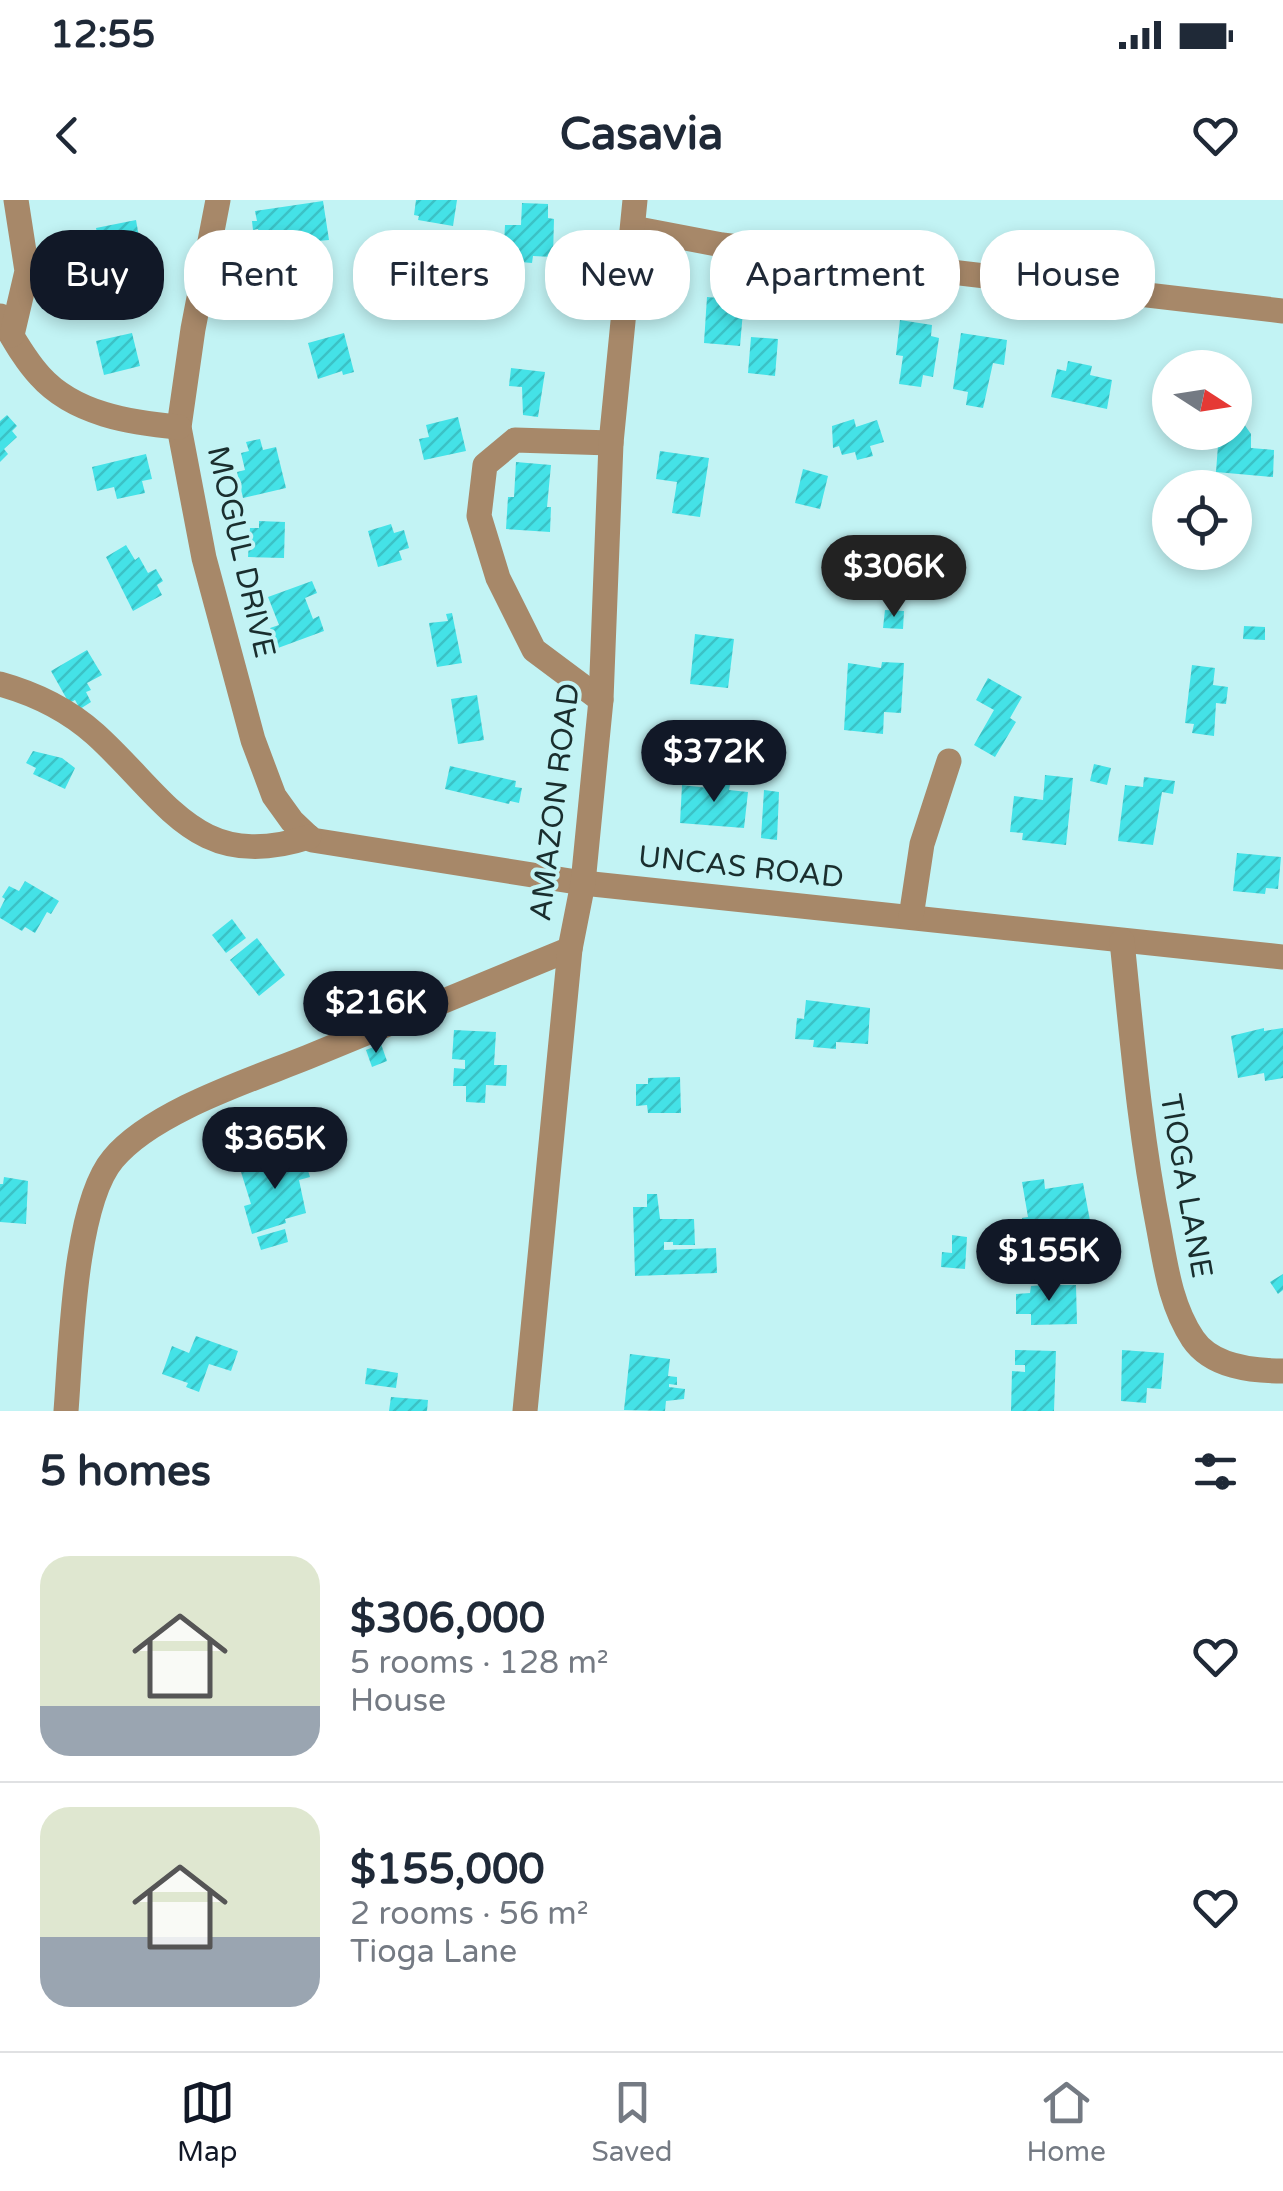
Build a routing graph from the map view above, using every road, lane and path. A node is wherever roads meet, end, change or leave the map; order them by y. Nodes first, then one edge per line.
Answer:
1 (16, 200) edge
2 (218, 200) edge
3 (636, 200) edge
4 (632, 228) junction
5 (1283, 312) edge
6 (6, 326) edge
7 (179, 427) junction
8 (611, 442) junction
9 (0, 684) edge
10 (601, 700) junction
11 (948, 761) dead end
12 (309, 837) junction
13 (583, 883) junction
14 (910, 917) junction
15 (1122, 941) junction
16 (570, 949) junction
17 (1283, 957) edge
18 (1282, 1371) edge
19 (66, 1411) edge
20 (525, 1411) edge

1 - 6 street
2 - 7 street, MOGUL DRIVE
3 - 4 street, AMAZON ROAD
4 - 5 street
4 - 8 street, AMAZON ROAD
6 - 7 street
7 - 12 street, MOGUL DRIVE
8 - 10 street, AMAZON ROAD
8 - 10 street
9 - 12 street
10 - 13 street, AMAZON ROAD
11 - 14 street
12 - 13 street, UNCAS ROAD
13 - 14 street, UNCAS ROAD
13 - 16 street, AMAZON ROAD
14 - 15 street, UNCAS ROAD
15 - 17 street, UNCAS ROAD
15 - 18 street, TIOGA LANE
16 - 19 street
16 - 20 street, AMAZON ROAD

